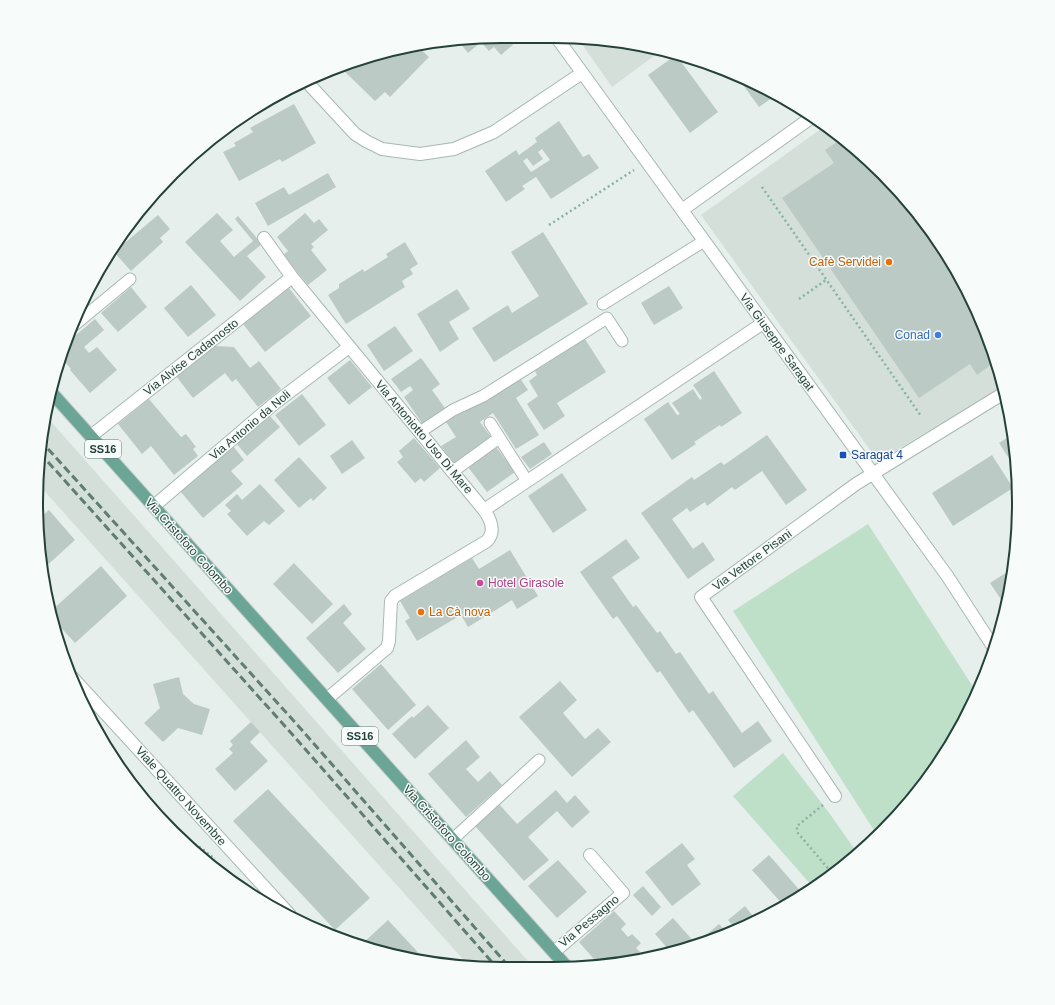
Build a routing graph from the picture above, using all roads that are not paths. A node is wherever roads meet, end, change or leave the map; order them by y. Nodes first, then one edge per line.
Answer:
1 (561, 43) edge
2 (582, 73) junction
3 (310, 85) edge
4 (808, 120) edge
5 (682, 210) junction
6 (264, 238) dead end
7 (704, 241) junction
8 (292, 277) junction
9 (130, 279) dead end
10 (603, 304) dead end
11 (81, 319) edge
12 (763, 323) junction
13 (622, 341) dead end
14 (349, 347) junction
15 (56, 396) edge
16 (999, 396) edge
17 (490, 423) dead end
18 (420, 432) junction
19 (91, 436) junction
20 (499, 438) junction
21 (452, 472) junction
22 (873, 474) junction
23 (527, 480) junction
24 (154, 506) junction
25 (484, 510) junction
26 (990, 642) edge
27 (82, 688) edge
28 (327, 699) junction
29 (539, 760) dead end
30 (835, 796) road end
31 (453, 839) junction
32 (590, 855) dead end
33 (280, 904) edge
34 (554, 952) junction
35 (562, 962) edge

1 - 2 street, Via Giuseppe Saragat
2 - 3 street
2 - 5 street, Via Giuseppe Saragat
4 - 5 street
5 - 7 street, Via Giuseppe Saragat
6 - 8 street
7 - 10 lane
7 - 12 street, Via Giuseppe Saragat
8 - 14 street
8 - 19 street, Via Alvise Cadamosto
9 - 11 lane
12 - 22 street, Via Giuseppe Saragat
12 - 23 street
13 - 18 lane
14 - 18 street, Via Antoniotto Uso Di Mare
14 - 24 street, Via Antonio da Noli
15 - 19 main road, Via Cristoforo Colombo / SS16
16 - 22 street, Via Vettore Pisani
17 - 20 lane
18 - 21 street, Via Antoniotto Uso Di Mare
19 - 24 main road, Via Cristoforo Colombo / SS16
20 - 21 lane
20 - 23 lane
21 - 25 street, Via Antoniotto Uso Di Mare
22 - 26 street, Via Giuseppe Saragat
22 - 30 street, Via Vettore Pisani
23 - 25 street
24 - 28 main road, Via Cristoforo Colombo / SS16
25 - 28 street, Via Antoniotto Uso Di Mare
27 - 33 street, Viale Quattro Novembre
28 - 31 main road, Via Cristoforo Colombo / SS16
29 - 31 lane
31 - 34 main road, Via Cristoforo Colombo / SS16
32 - 34 street, Via Pessagno
34 - 35 main road, Via Cristoforo Colombo / SS16

